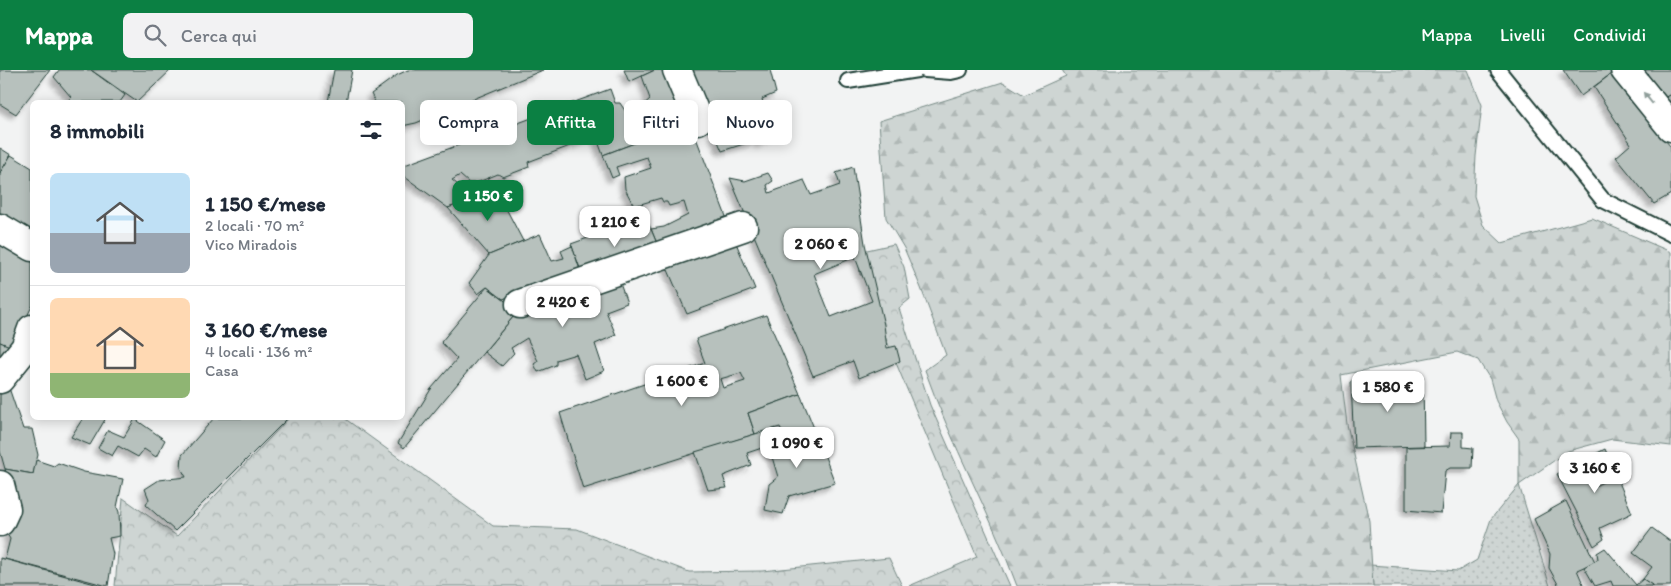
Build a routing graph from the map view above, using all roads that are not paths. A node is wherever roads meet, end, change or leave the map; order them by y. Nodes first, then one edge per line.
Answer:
1 (677, 70) edge
2 (916, 70) edge
3 (925, 70) edge
4 (960, 70) edge
5 (1498, 70) edge
6 (1625, 70) edge
7 (848, 81) dead end
8 (690, 100) edge
9 (1671, 127) edge
10 (743, 227) dead end
11 (0, 228) edge
12 (1671, 234) edge
13 (30, 246) edge
14 (520, 304) dead end
15 (30, 334) edge
16 (0, 379) edge
17 (0, 485) edge
18 (0, 522) edge

1 - 8 street
2 - 7 lane
3 - 4 lane
5 - 12 lane
9 -> 6 street
10 - 14 street
11 - 13 street
15 - 16 street
17 - 18 street

